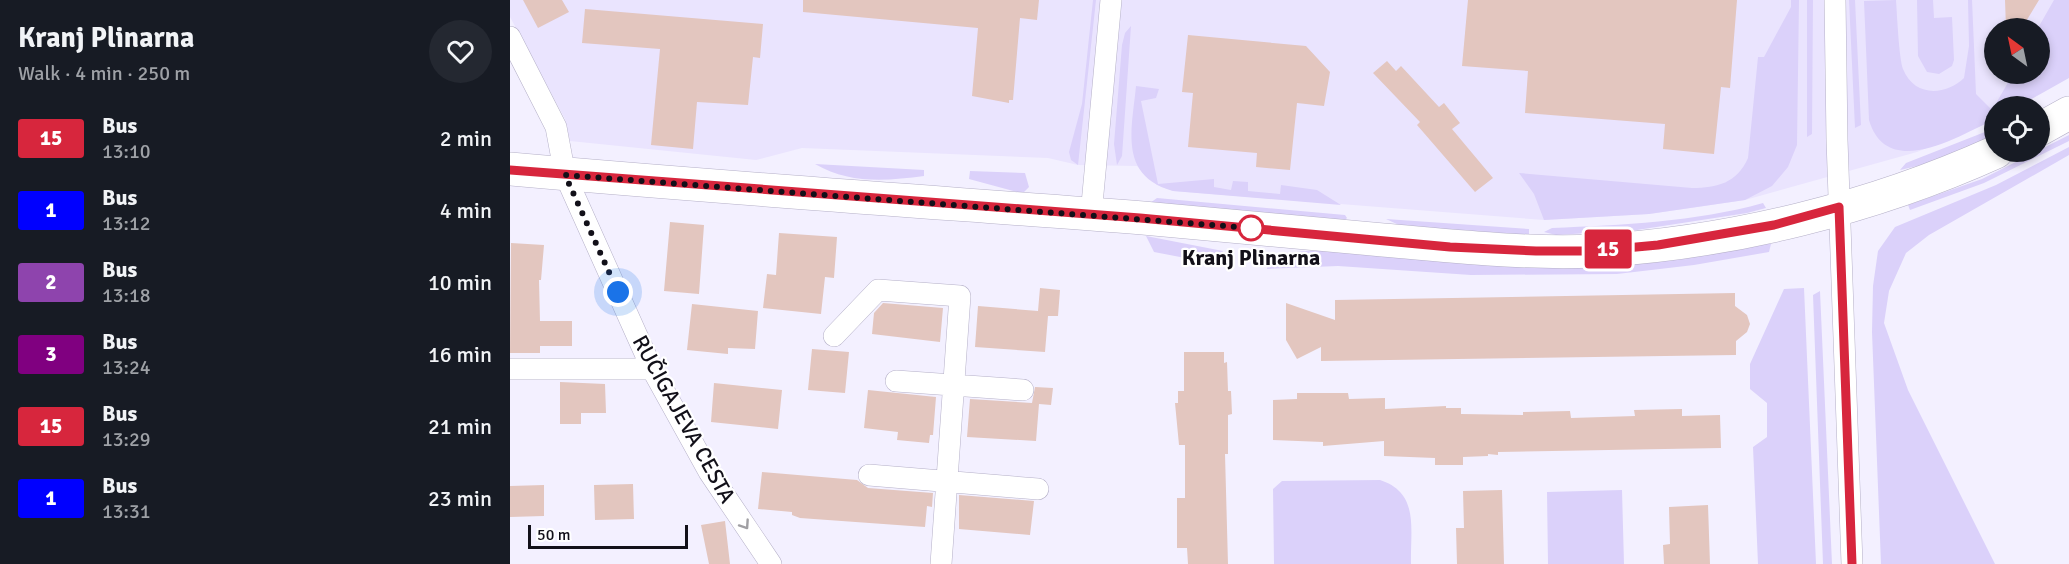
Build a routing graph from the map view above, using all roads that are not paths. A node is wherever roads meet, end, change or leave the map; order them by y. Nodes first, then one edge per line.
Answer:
1 (1111, 0) edge
2 (1835, 0) edge
3 (510, 37) edge
4 (2069, 113) edge
5 (2050, 123) edge
6 (1984, 157) edge
7 (510, 170) edge
8 (565, 175) junction
9 (1839, 207) junction
10 (1091, 215) junction
11 (834, 336) dead end
12 (510, 369) edge
13 (652, 369) junction
14 (896, 381) dead end
15 (954, 385) junction
16 (1023, 390) dead end
17 (869, 475) dead end
18 (947, 482) junction
19 (1038, 489) dead end
20 (771, 564) edge
21 (941, 564) edge
22 (1852, 564) edge

1 - 10 street
2 - 9 street
3 - 8 street, RUČIGAJEVA CESTA
4 - 5 main road
6 - 9 main road
7 - 8 main road
8 - 10 main road
8 - 13 street, RUČIGAJEVA CESTA
9 - 10 main road
9 - 22 street
11 - 15 street
12 - 13 street
13 -> 20 street, RUČIGAJEVA CESTA
14 - 15 street
15 - 16 street
15 - 18 street
17 - 18 street
18 - 19 street
18 - 21 street

